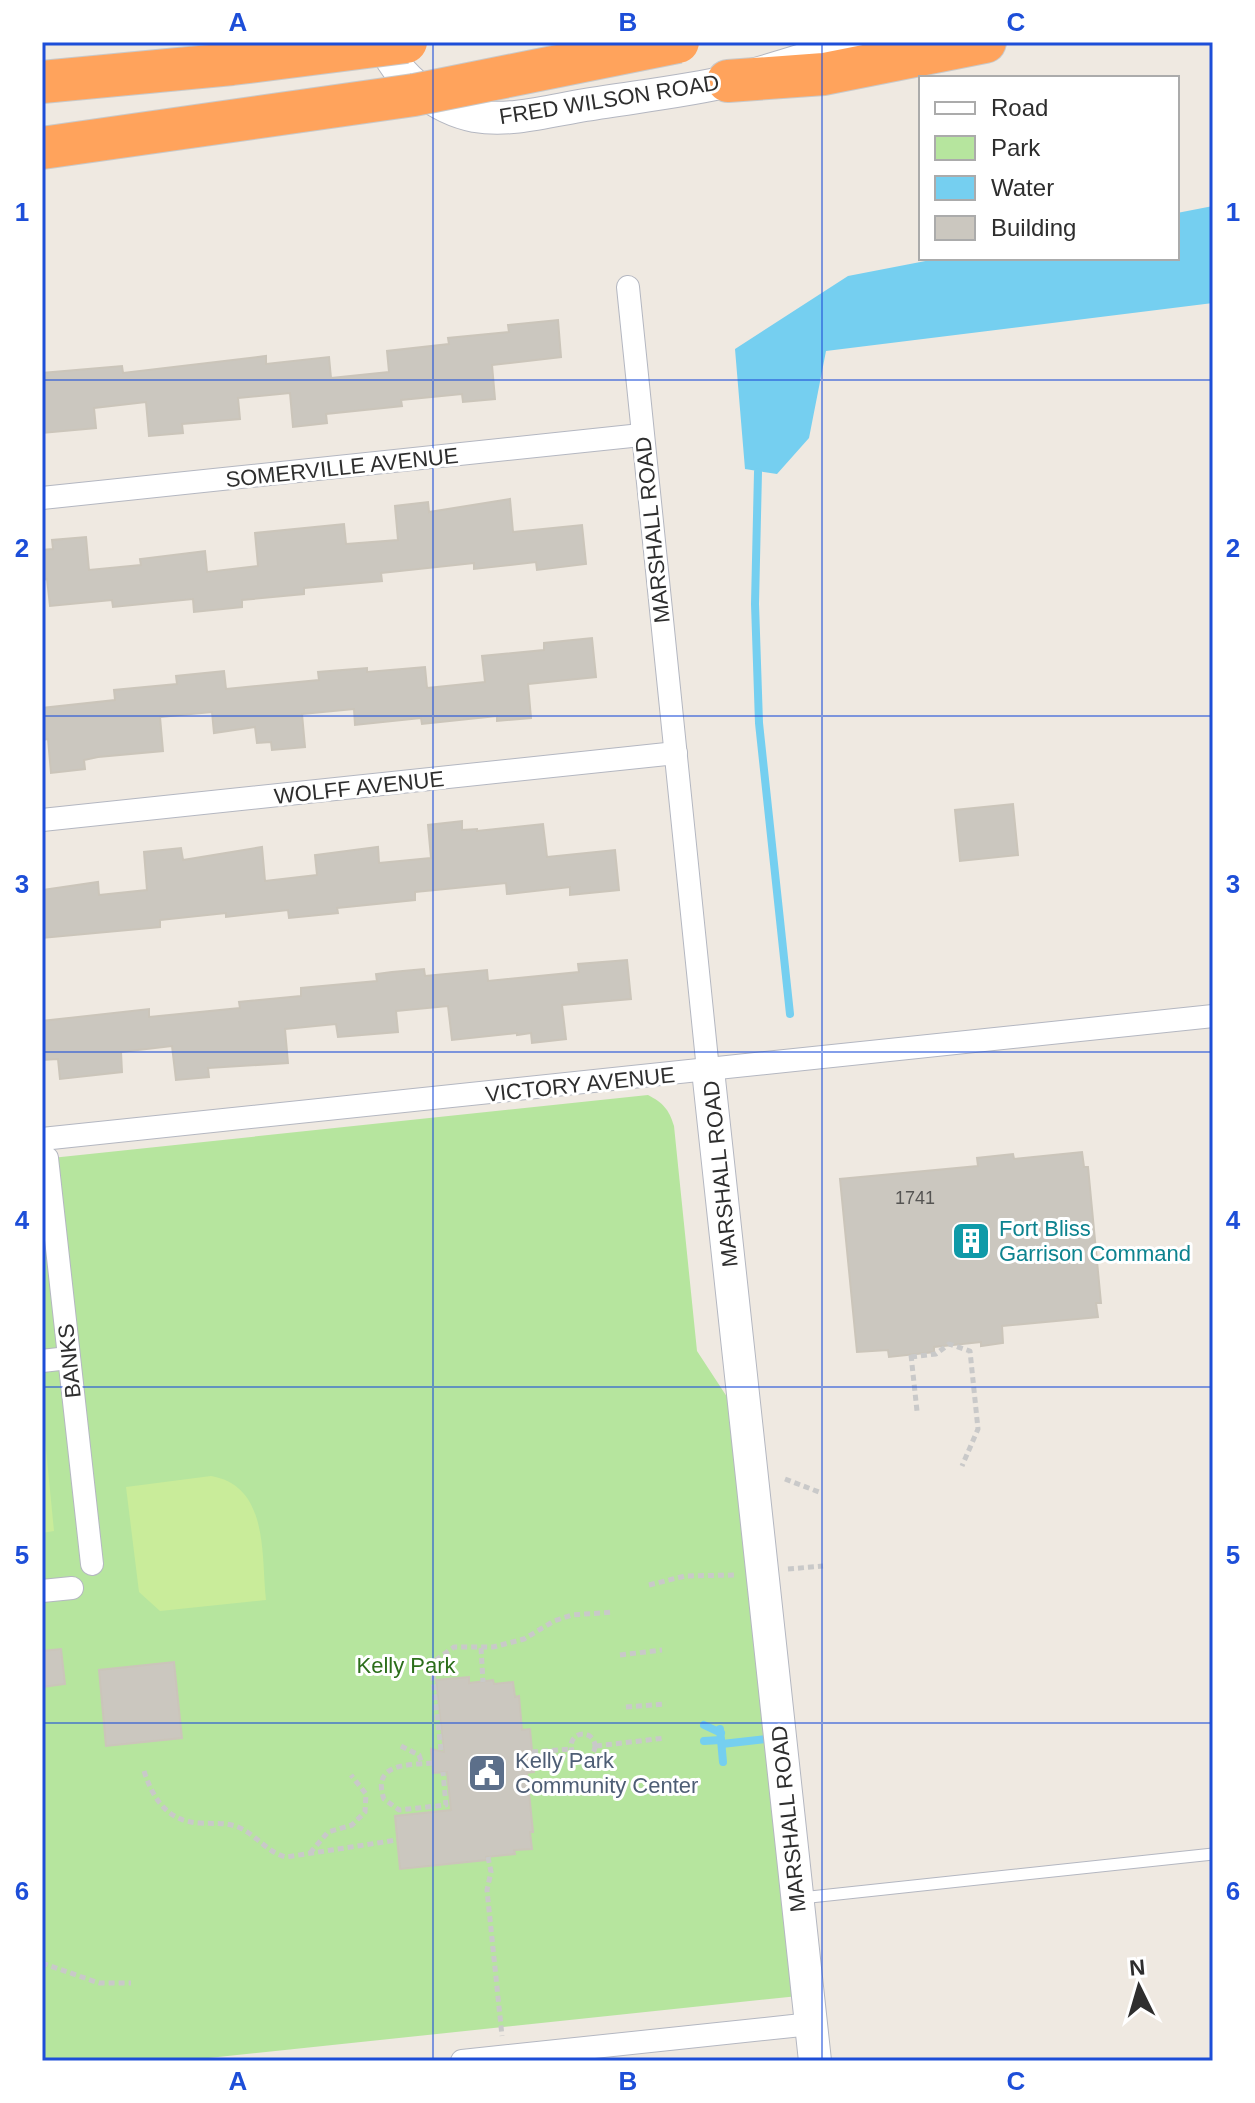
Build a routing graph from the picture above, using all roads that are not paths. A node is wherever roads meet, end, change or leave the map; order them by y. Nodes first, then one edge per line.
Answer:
1 (384, 42) edge
2 (406, 42) edge
3 (678, 42) edge
4 (859, 42) edge
5 (985, 42) edge
6 (728, 81) junction
7 (42, 82) edge
8 (42, 148) edge
9 (628, 287) dead end
10 (641, 435) junction
11 (42, 498) edge
12 (676, 753) junction
13 (42, 820) edge
14 (1213, 1016) edge
15 (708, 1070) junction
16 (45, 1149) edge
17 (68, 1358) junction
18 (42, 1361) edge
19 (92, 1564) dead end
20 (72, 1588) dead end
21 (42, 1591) edge
22 (1213, 1854) edge
23 (796, 1898) junction
24 (811, 2024) junction
25 (462, 2061) edge
26 (815, 2061) edge

1 - 6 street, FRED WILSON ROAD
2 - 7 highway, bridge
3 - 8 highway, bridge
4 - 6 street, FRED WILSON ROAD
5 - 6 highway
9 - 10 street, MARSHALL ROAD
10 - 11 street, SOMERVILLE AVENUE
10 - 12 street, MARSHALL ROAD
12 - 13 street, WOLFF AVENUE
12 - 15 street, MARSHALL ROAD
14 - 15 street, VICTORY AVENUE
15 - 16 street, VICTORY AVENUE
15 - 23 street, MARSHALL ROAD
16 - 17 street, BANKS
17 - 18 street
17 - 19 street, BANKS
20 - 21 street
22 - 23 lane
23 - 24 street, MARSHALL ROAD
24 - 25 street
24 - 26 street, MARSHALL ROAD

